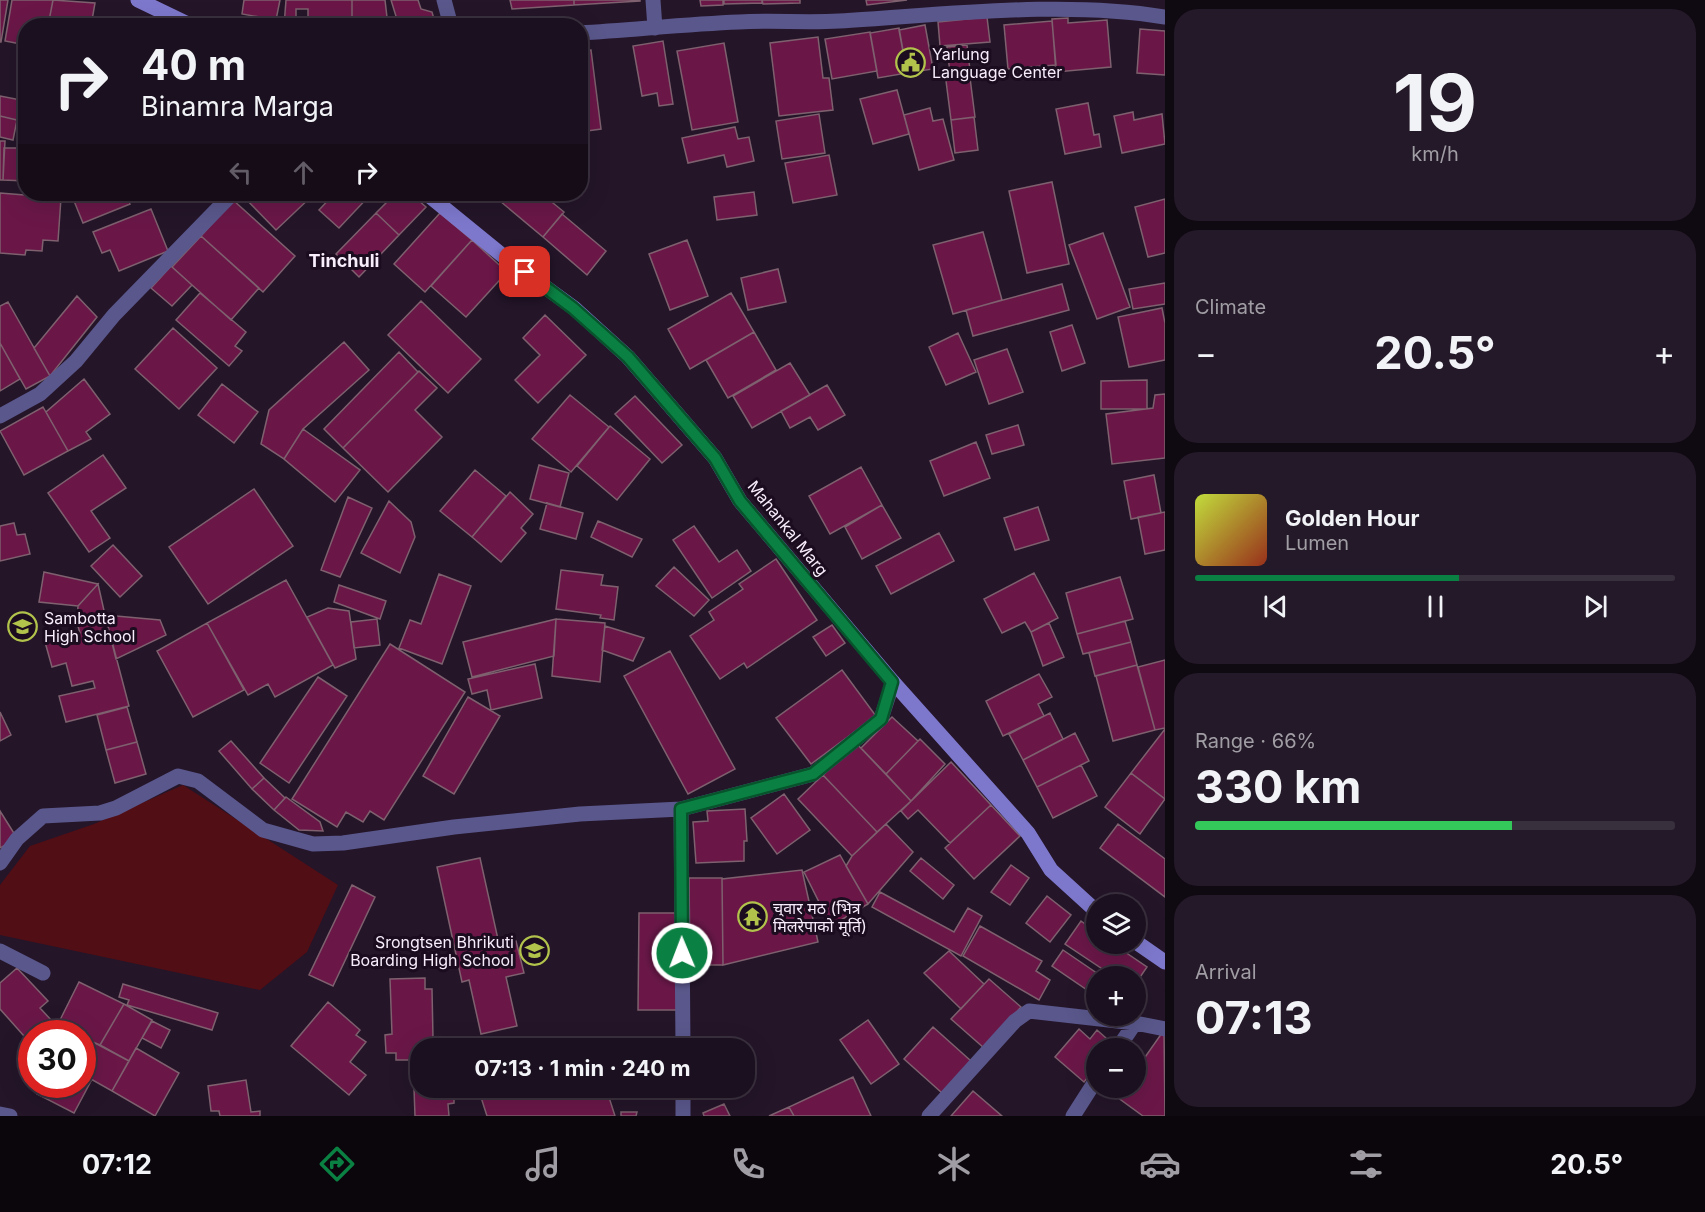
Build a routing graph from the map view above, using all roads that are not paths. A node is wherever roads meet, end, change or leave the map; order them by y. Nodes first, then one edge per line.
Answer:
1 (138, 0) edge
2 (444, 0) edge
3 (653, 0) edge
4 (1097, 3) edge
5 (1165, 17) edge
6 (175, 18) edge
7 (449, 18) edge
8 (655, 28) junction
9 (588, 32) edge
10 (225, 201) edge
11 (436, 201) edge
12 (0, 416) edge
13 (892, 682) junction
14 (681, 809) junction
15 (0, 863) edge
16 (1086, 902) edge
17 (1146, 949) edge
18 (0, 951) edge
19 (1165, 962) edge
20 (43, 973) dead end
21 (1086, 1017) edge
22 (1146, 1025) edge
23 (1165, 1029) edge
24 (683, 1038) edge
25 (1086, 1096) edge
26 (683, 1098) edge
27 (0, 1114) edge
28 (10, 1116) edge
29 (682, 1116) edge
30 (928, 1116) edge
31 (1073, 1116) edge

1 - 6 main road
2 - 7 street
3 - 8 street
4 - 5 street
4 - 8 street
8 - 9 street
10 - 12 street
11 - 13 main road, Mahankal Marg
13 - 14 street
13 - 16 main road, Mahankal Marg
14 - 15 street
14 - 24 street
17 - 19 main road
18 - 20 street
21 - 30 street
22 - 23 street
25 - 31 street
26 - 29 street
27 - 28 street

